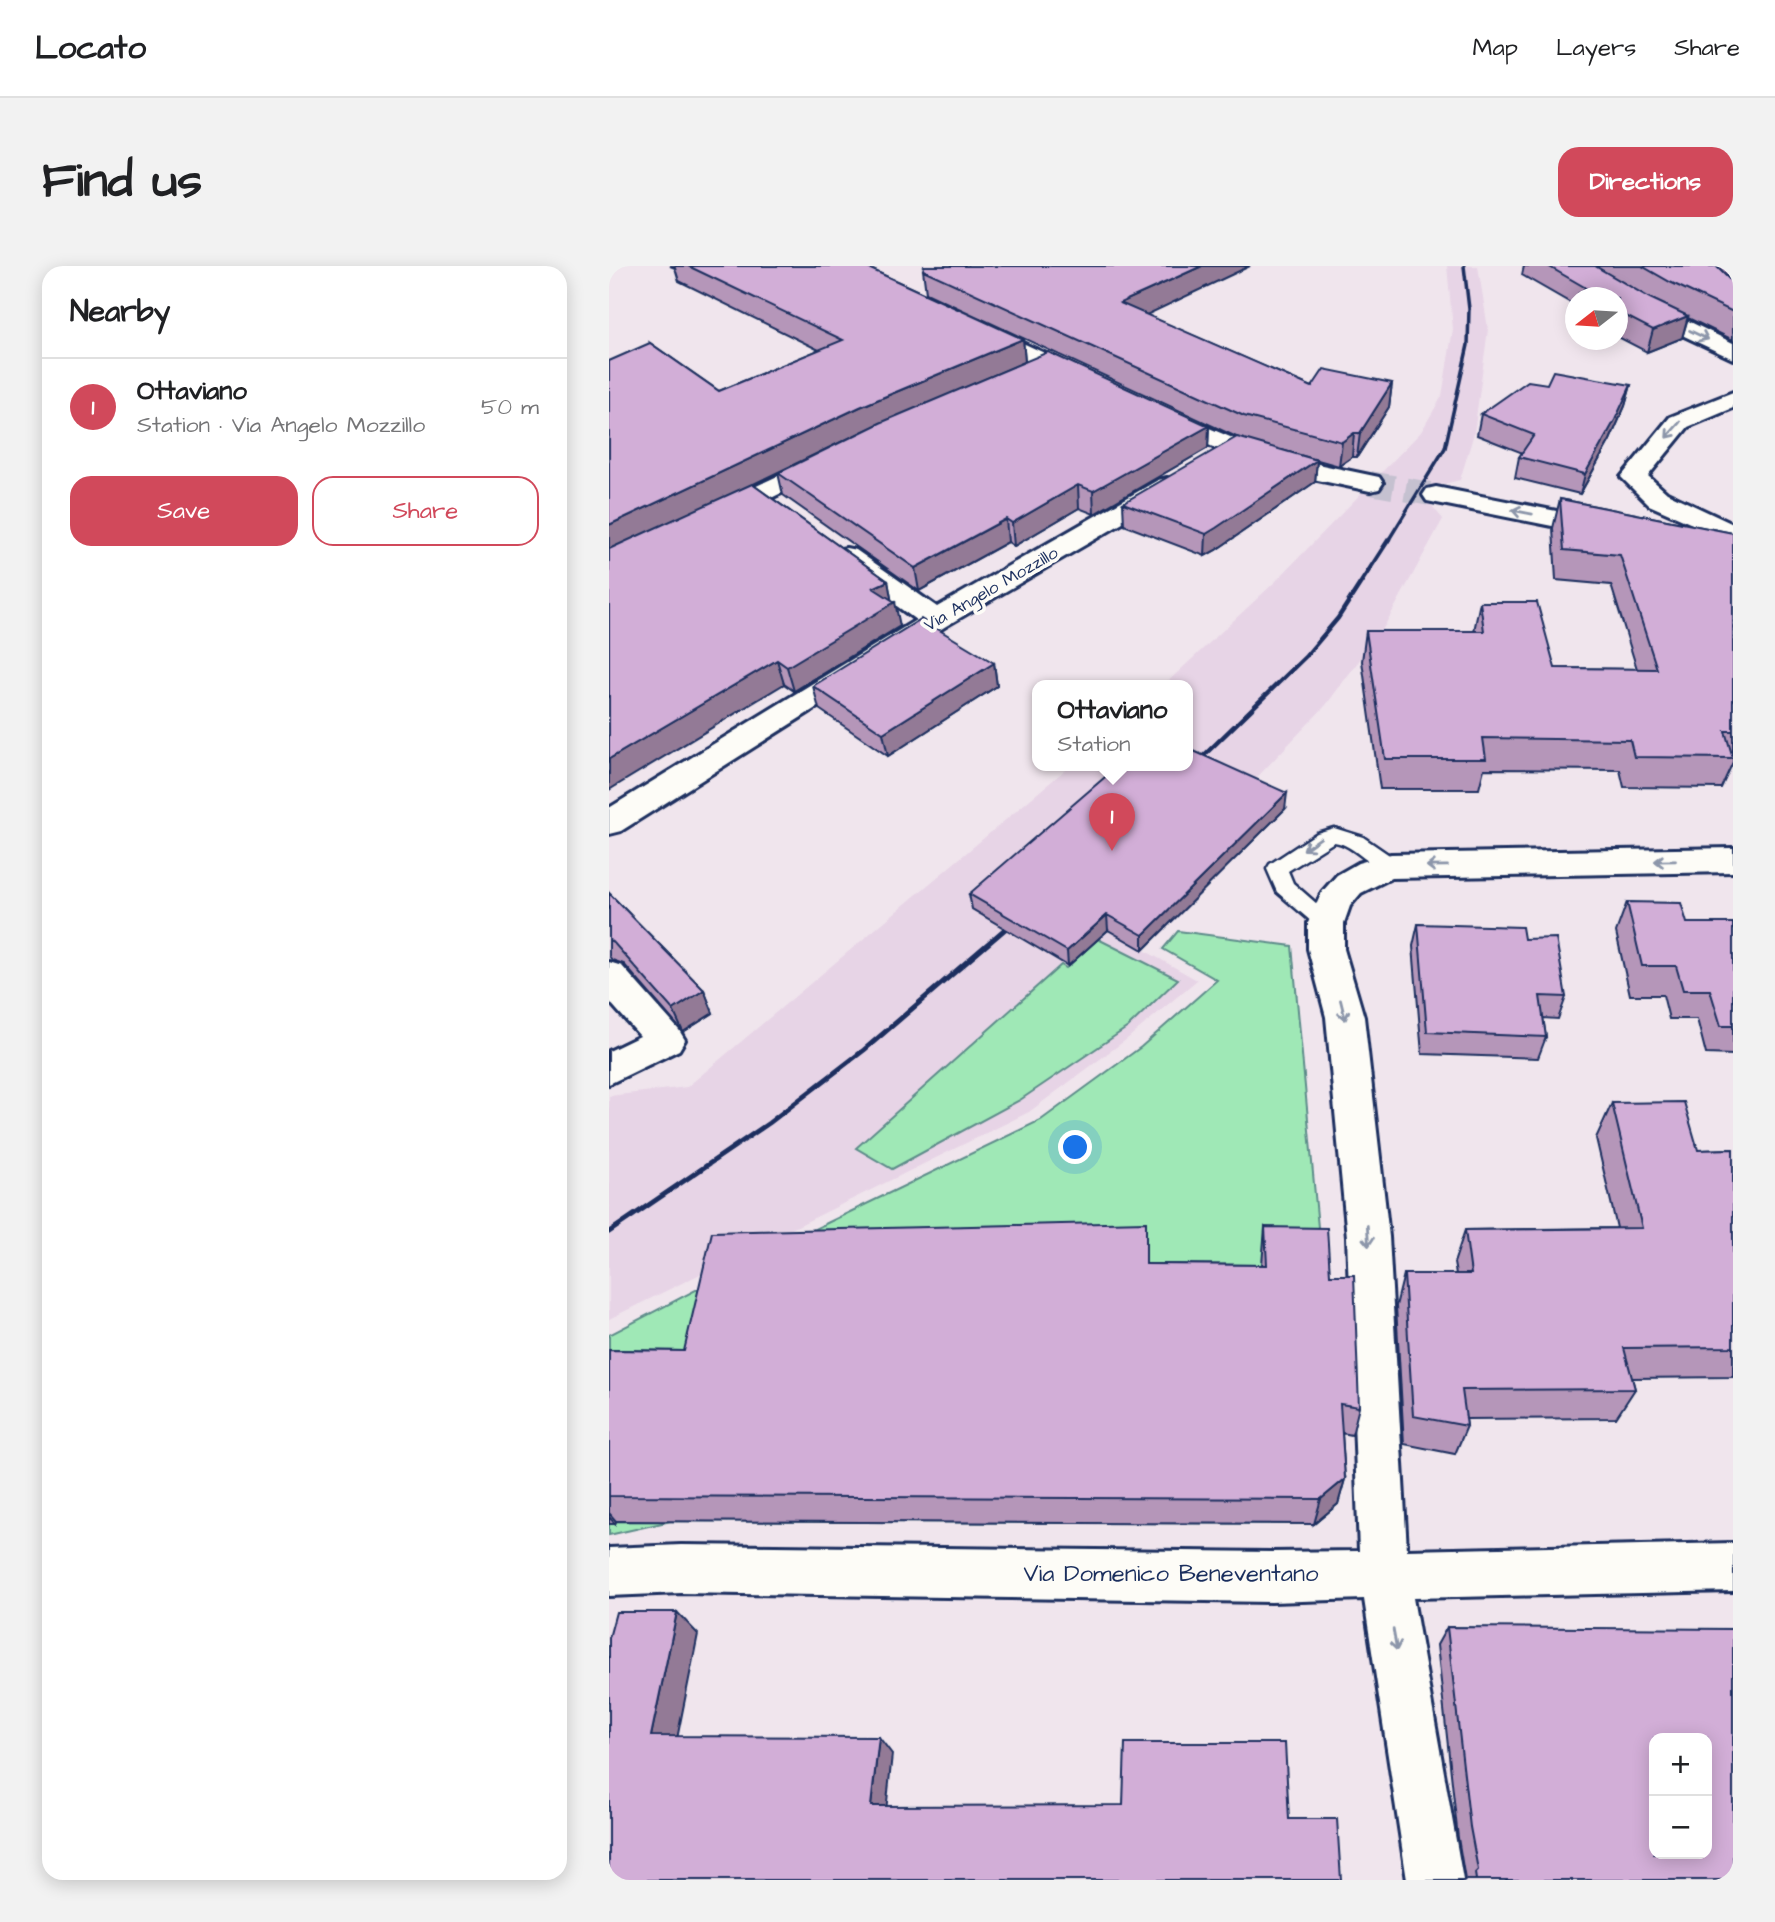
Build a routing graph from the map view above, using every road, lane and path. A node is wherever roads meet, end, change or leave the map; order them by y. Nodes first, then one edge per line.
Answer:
1 (1576, 266) edge
2 (953, 318) edge
3 (1733, 352) edge
4 (1049, 363) junction
5 (1024, 374) edge
6 (1098, 386) edge
7 (1733, 399) edge
8 (1147, 408) edge
9 (852, 449) edge
10 (1209, 461) junction
11 (1370, 483) tunnel mouth
12 (1436, 495) tunnel mouth
13 (697, 524) edge
14 (1733, 534) edge
15 (1639, 535) edge
16 (826, 541) edge
17 (1706, 548) edge
18 (1733, 553) edge
19 (936, 620) junction
20 (609, 823) edge
21 (1733, 860) edge
22 (1391, 866) junction
23 (1326, 923) junction
24 (609, 976) edge
25 (609, 1069) edge
26 (1733, 1567) edge
27 (609, 1572) edge
28 (1384, 1573) junction
29 (1435, 1880) edge

1 -> 3 street
2 - 4 street
4 - 5 street
4 - 6 street
7 -> 14 street
8 - 10 street
9 - 13 street
10 - 11 street
10 - 19 street, Via Angelo Mozzillo
15 -> 12 street
16 - 19 street
17 - 18 street
19 - 20 street, Via Angelo Mozzillo
21 -> 22 street
22 - 23 street
22 -> 23 lane
23 -> 28 street
24 - 25 street
26 - 28 street, Via Domenico Beneventano
27 - 28 street, Via Domenico Beneventano
28 -> 29 street

